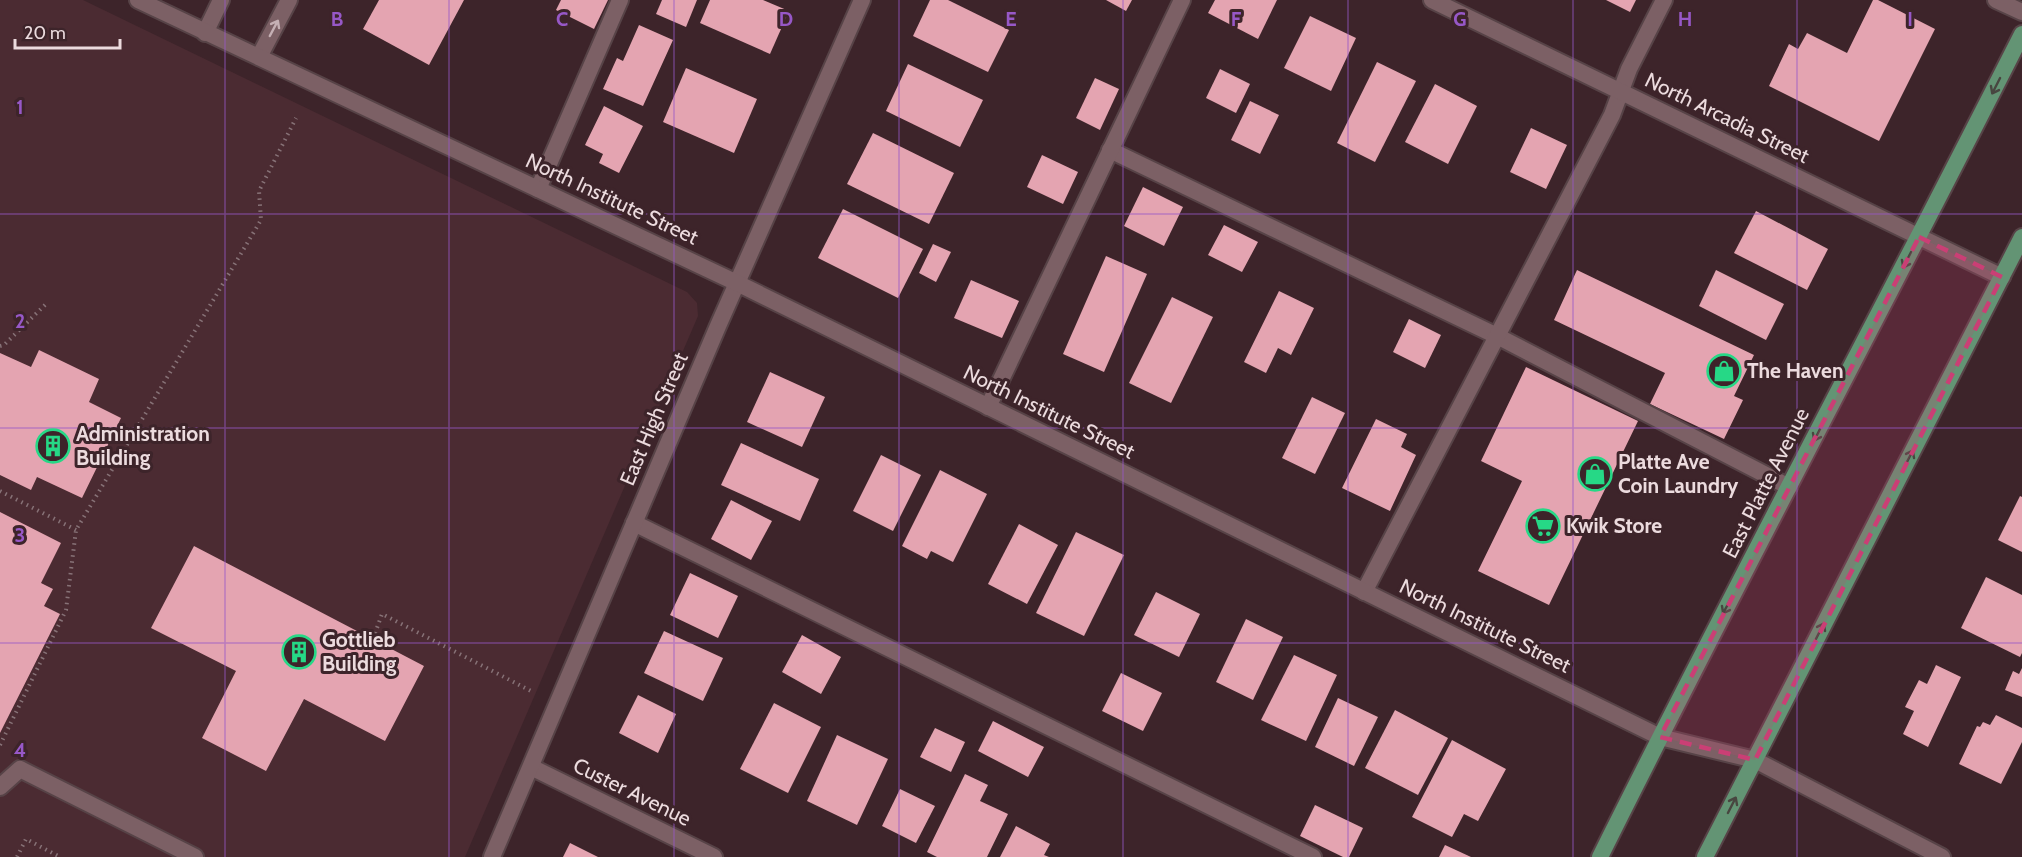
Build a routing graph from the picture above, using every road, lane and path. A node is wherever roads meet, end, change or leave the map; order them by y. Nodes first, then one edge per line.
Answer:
1 (138, 0) edge
2 (221, 0) edge
3 (289, 0) edge
4 (620, 0) edge
5 (862, 0) edge
6 (1182, 0) edge
7 (1432, 0) edge
8 (1664, 0) edge
9 (1996, 0) edge
10 (2022, 12) edge
11 (205, 33) junction
12 (2022, 34) edge
13 (259, 57) junction
14 (1621, 91) junction
15 (296, 118) dead end
16 (1110, 150) junction
17 (538, 189) junction
18 (1919, 237) junction
19 (2022, 237) edge
20 (2002, 277) junction
21 (737, 284) junction
22 (47, 303) dead end
23 (1497, 336) junction
24 (0, 346) edge
25 (988, 407) junction
26 (1789, 487) junction
27 (0, 490) edge
28 (634, 523) junction
29 (76, 530) junction
30 (1365, 592) junction
31 (373, 639) dead end
32 (558, 705) junction
33 (1660, 737) junction
34 (0, 745) edge
35 (1755, 760) junction
36 (531, 767) junction
37 (0, 787) edge
38 (17, 857) edge
39 (60, 857) edge
40 (195, 857) edge
41 (492, 857) edge
42 (714, 857) edge
43 (1312, 857) edge
44 (1600, 857) edge
45 (1705, 857) edge
46 (1942, 857) edge

1 - 11 street, North Institute Street
2 - 11 street
13 -> 3 street
4 - 17 street
5 - 21 street, East High Street
6 - 16 street
7 - 14 street, North Arcadia Street
8 - 14 street
9 - 10 street
11 - 13 street, North Institute Street
12 -> 18 main road, East Platte Avenue
13 - 17 street, North Institute Street
14 - 18 street, North Arcadia Street
14 - 23 street
15 - 29 path
16 - 23 street
16 - 25 street
17 - 21 street, North Institute Street
18 - 20 street, North Arcadia Street
18 -> 26 main road, East Platte Avenue
19 - 20 main road
35 -> 20 main road
21 - 25 street, North Institute Street
21 - 28 street, East High Street
22 - 24 path
23 - 26 street
23 - 30 street
25 - 30 street, North Institute Street
26 -> 33 main road, East Platte Avenue
27 - 29 path
28 - 32 street, East High Street
28 - 43 street
29 - 34 path
30 - 33 street, North Institute Street
31 - 32 path
32 - 36 street, East High Street
33 - 35 street, North Institute Street
33 - 44 main road, East Platte Avenue
45 -> 35 main road
35 - 46 street, North Institute Street
36 - 41 street, East High Street
36 - 42 street, Custer Avenue
37 - 40 street
38 - 39 path

